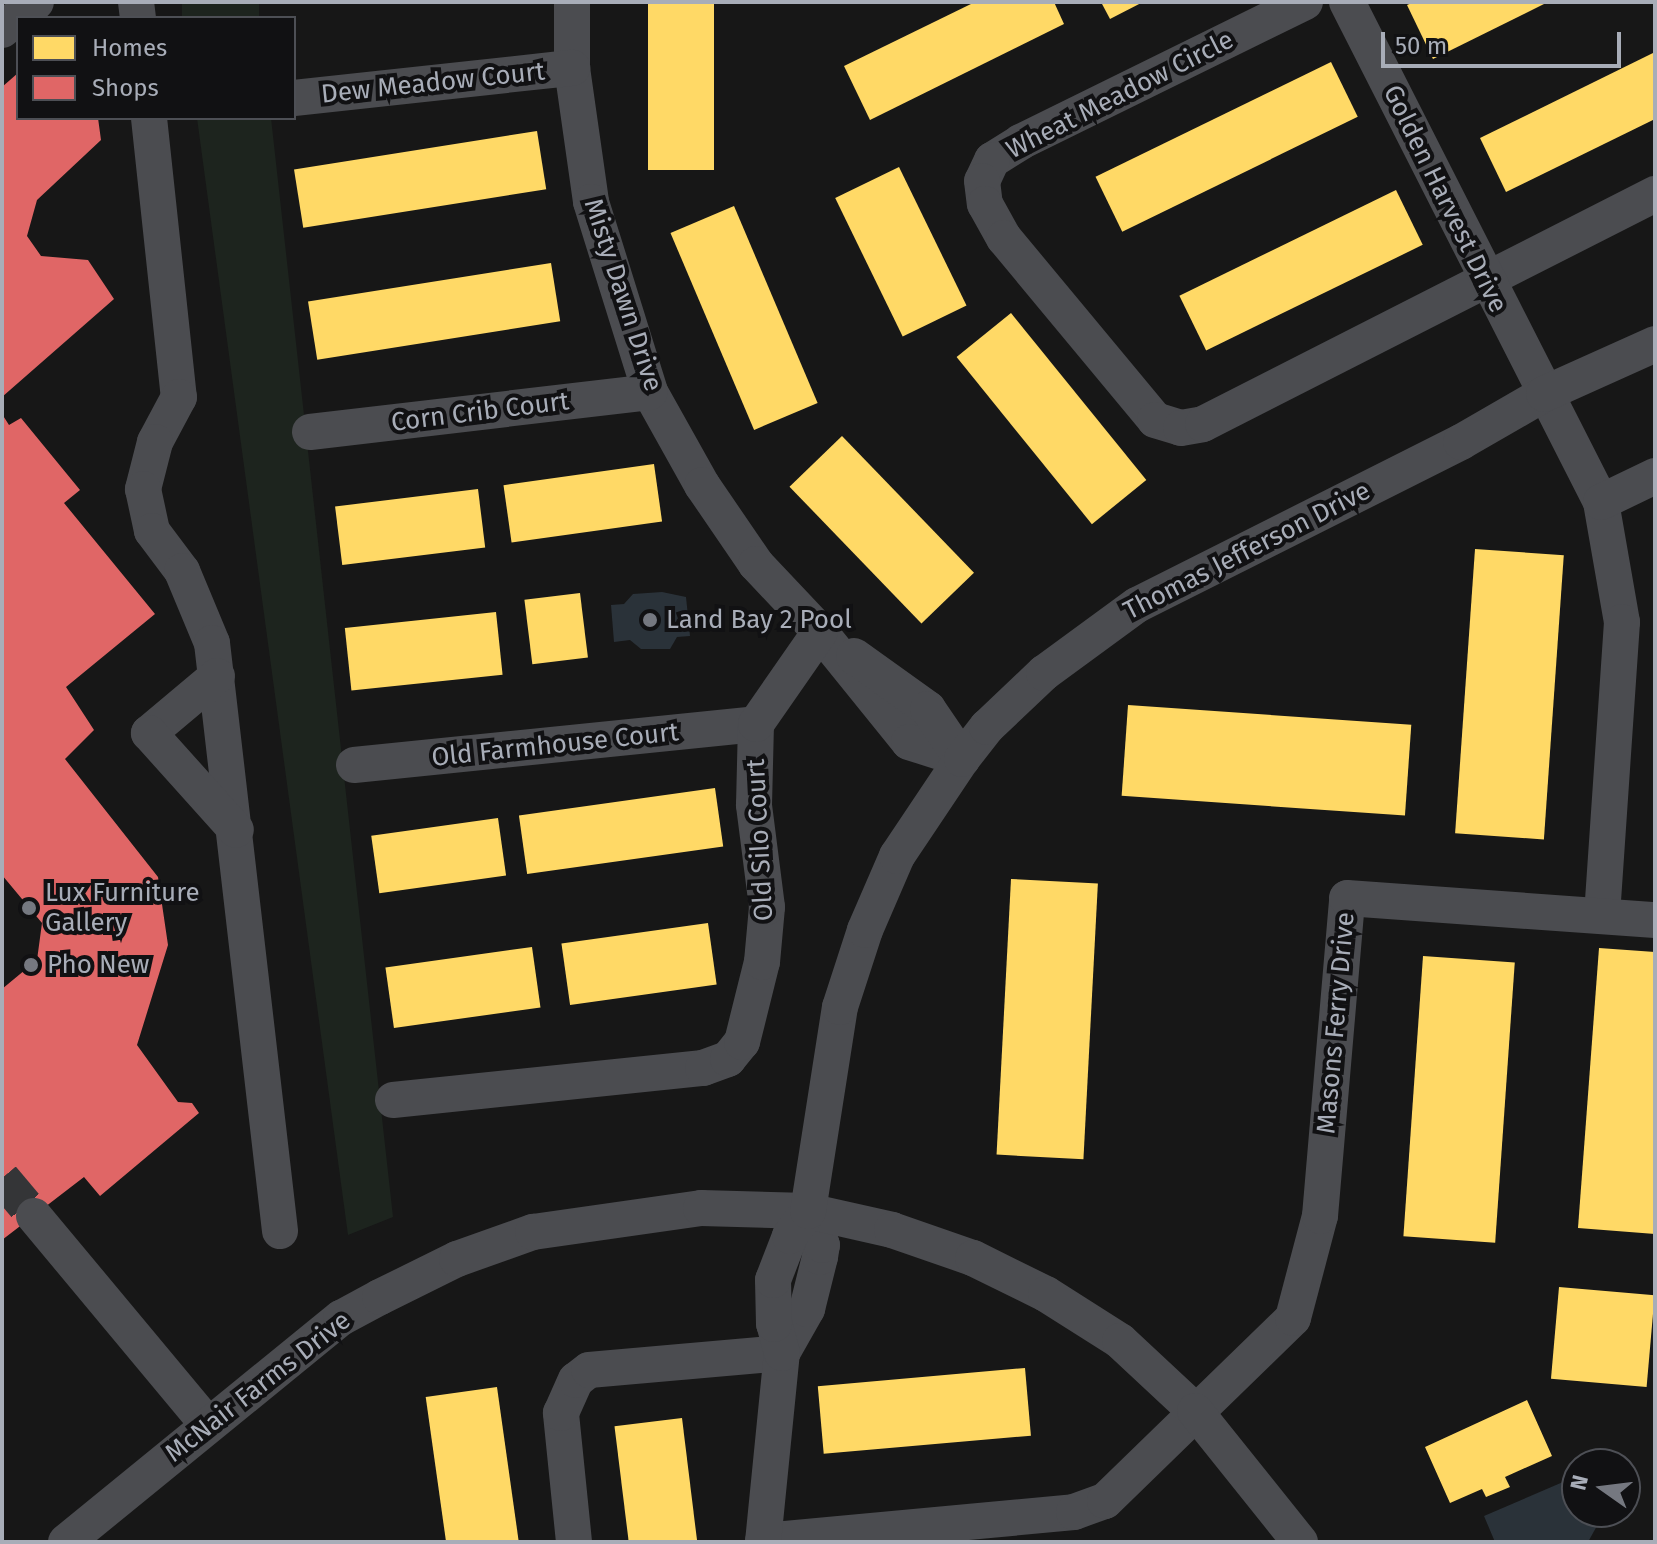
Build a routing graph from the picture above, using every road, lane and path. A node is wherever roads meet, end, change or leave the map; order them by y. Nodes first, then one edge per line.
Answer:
1 (36, 2) edge
2 (572, 2) edge
3 (1305, 2) edge
4 (1347, 2) edge
5 (19, 16) edge
6 (572, 68) junction
7 (296, 98) edge
8 (149, 120) edge
9 (1655, 194) edge
10 (1485, 282) junction
11 (1655, 344) edge
12 (650, 392) junction
13 (1544, 394) junction
14 (310, 432) dead end
15 (1655, 476) edge
16 (1601, 502) junction
17 (820, 632) junction
18 (217, 676) junction
19 (756, 724) junction
20 (962, 759) junction
21 (354, 765) dead end
22 (236, 830) junction
23 (1602, 915) junction
24 (1655, 920) edge
25 (393, 1100) dead end
26 (808, 1211) junction
27 (34, 1216) tunnel mouth
28 (280, 1231) dead end
29 (782, 1353) junction
30 (1195, 1411) junction
31 (208, 1425) junction
32 (66, 1542) edge
33 (574, 1542) edge
34 (763, 1542) edge
35 (1300, 1542) edge

1 - 5 street
2 - 6 street, Misty Dawn Drive
3 - 10 street, Wheat Meadow Circle
4 - 10 street, Golden Harvest Drive
6 - 7 street, Dew Meadow Court
6 - 12 street, Misty Dawn Drive
8 - 18 street
9 - 10 street
10 - 13 street, Golden Harvest Drive
11 - 13 street, Thomas Jefferson Drive
12 - 14 street, Corn Crib Court
12 - 17 street, Misty Dawn Drive
13 - 16 street, Golden Harvest Drive
13 - 20 street, Thomas Jefferson Drive
15 - 16 street
16 - 23 street, Golden Harvest Drive
17 - 19 street, Old Silo Court
17 - 20 street, Misty Dawn Drive
18 - 22 street
18 - 22 street
19 - 21 street, Old Farmhouse Court
19 - 25 street, Old Silo Court
20 - 26 street, Thomas Jefferson Drive
22 - 28 street
23 - 24 street, Masons Ferry Drive
23 - 30 street, Masons Ferry Drive
26 - 29 street
26 - 30 street, McNair Farms Drive
26 - 31 street, McNair Farms Drive
27 - 31 street
29 - 33 street
29 - 34 street
30 - 34 street
30 - 35 street, McNair Farms Drive
31 - 32 street, McNair Farms Drive

